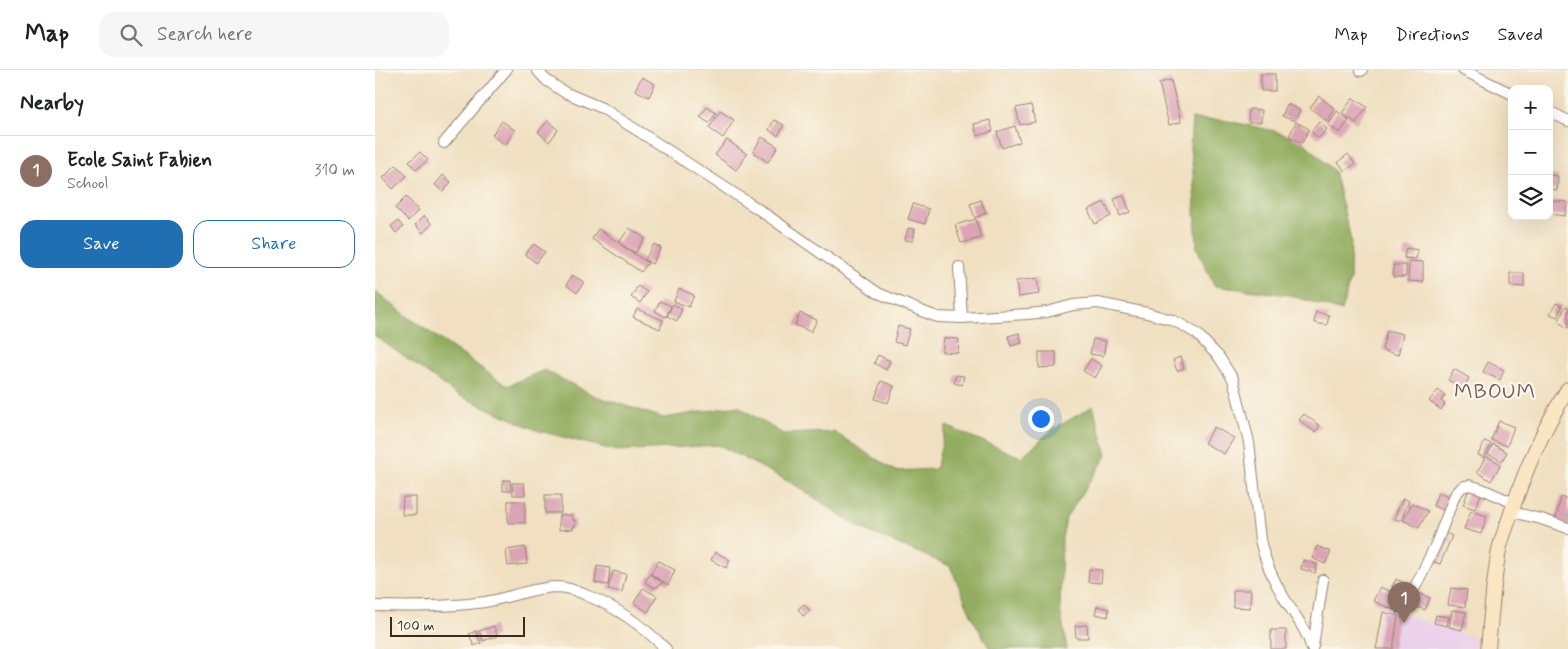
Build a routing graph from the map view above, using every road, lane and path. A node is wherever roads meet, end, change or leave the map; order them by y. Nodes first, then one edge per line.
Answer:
1 (506, 70) edge
2 (537, 70) edge
3 (1463, 70) edge
4 (1508, 92) edge
5 (1553, 113) edge
6 (1568, 121) edge
7 (444, 143) dead end
8 (959, 268) dead end
9 (962, 318) junction
10 (1568, 389) edge
11 (1513, 508) junction
12 (1568, 528) edge
13 (1323, 580) dead end
14 (375, 606) edge
15 (1403, 612) dead end
16 (666, 649) edge
17 (1488, 649) edge

1 - 7 street
2 - 9 street
3 - 4 street
5 - 6 street
8 - 9 street
9 - 13 street
10 - 11 main road
11 - 12 street
11 - 15 street
11 - 17 main road
14 - 16 street

